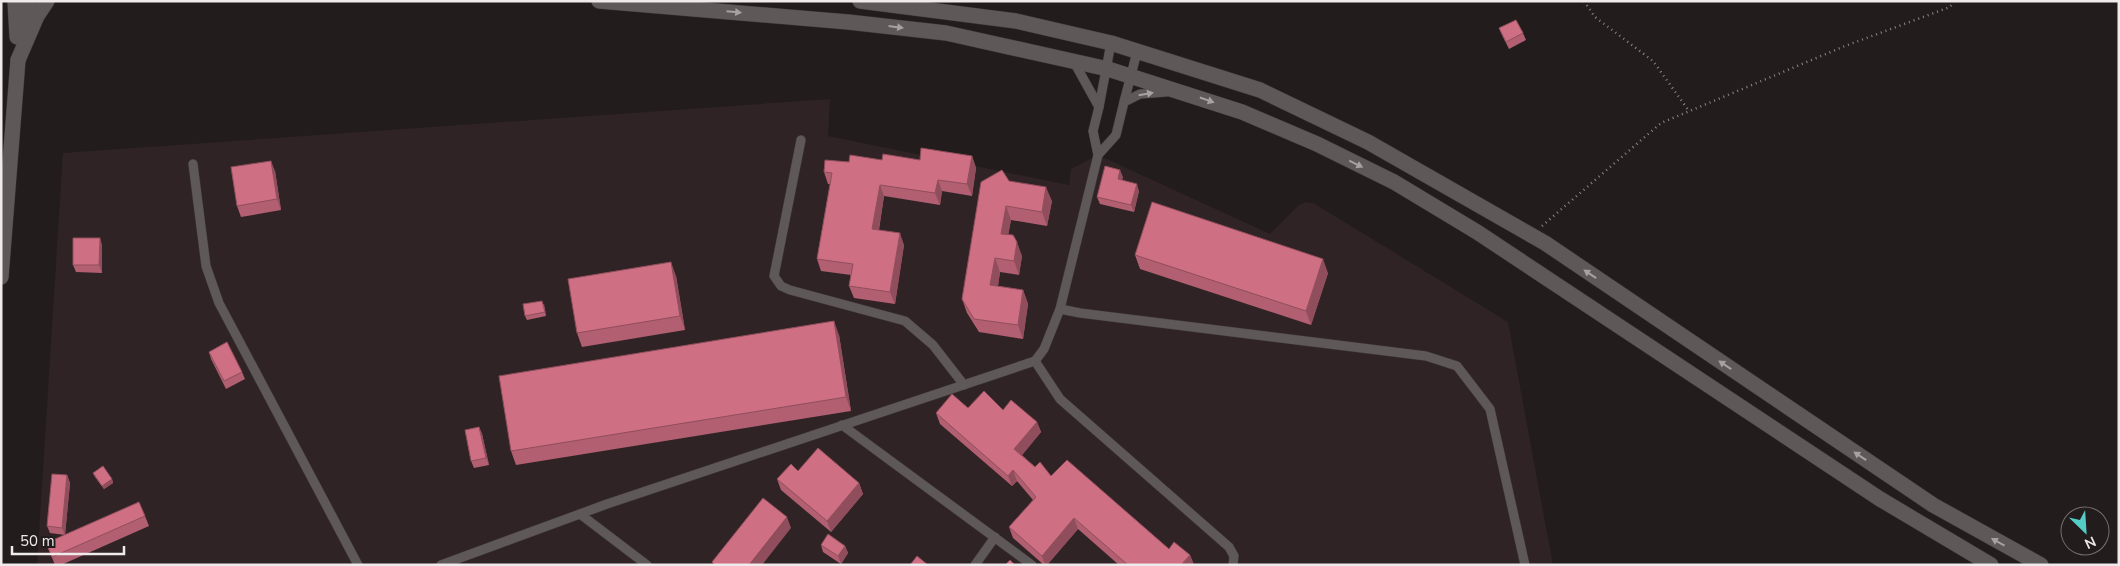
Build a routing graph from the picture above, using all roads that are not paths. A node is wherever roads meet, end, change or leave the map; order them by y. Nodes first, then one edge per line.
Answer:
1 (9, 1) edge
2 (15, 1) edge
3 (29, 1) edge
4 (47, 1) edge
5 (598, 1) edge
6 (860, 1) edge
7 (691, 5) edge
8 (16, 17) junction
9 (1111, 43) junction
10 (1137, 52) junction
11 (18, 60) junction
12 (1074, 62) junction
13 (1108, 69) junction
14 (1132, 77) junction
15 (1185, 93) junction
16 (1124, 102) junction
17 (1099, 107) junction
18 (801, 140) dead end
19 (1098, 155) junction
20 (193, 164) dead end
21 (1, 277) edge
22 (1060, 309) junction
23 (1035, 361) junction
24 (964, 385) junction
25 (842, 426) junction
26 (580, 514) junction
27 (995, 538) junction
28 (358, 565) edge
29 (441, 565) edge
30 (647, 565) edge
31 (975, 565) edge
32 (1032, 565) edge
33 (1233, 565) edge
34 (1525, 565) edge
35 (1991, 565) edge
36 (2040, 565) edge

1 - 8 main road
2 - 8 main road
3 - 11 main road
4 - 11 main road
5 - 7 main road
6 - 9 main road
7 -> 12 main road
8 - 11 main road
9 - 10 main road
9 - 13 lane
10 - 14 lane
36 -> 10 main road
11 - 21 main road
12 - 13 main road
12 - 17 lane
13 - 14 main road
13 - 17 lane
14 - 15 main road
14 - 16 lane
16 -> 15 lane
15 -> 35 main road
16 - 19 lane
17 - 19 lane
18 - 24 lane
19 - 22 lane
20 - 28 lane
22 - 23 lane
22 - 34 lane
23 - 24 lane
23 - 33 lane
24 - 25 lane
25 - 26 lane
25 - 27 lane
26 - 29 lane
26 - 30 lane
27 - 31 lane
27 - 32 lane

